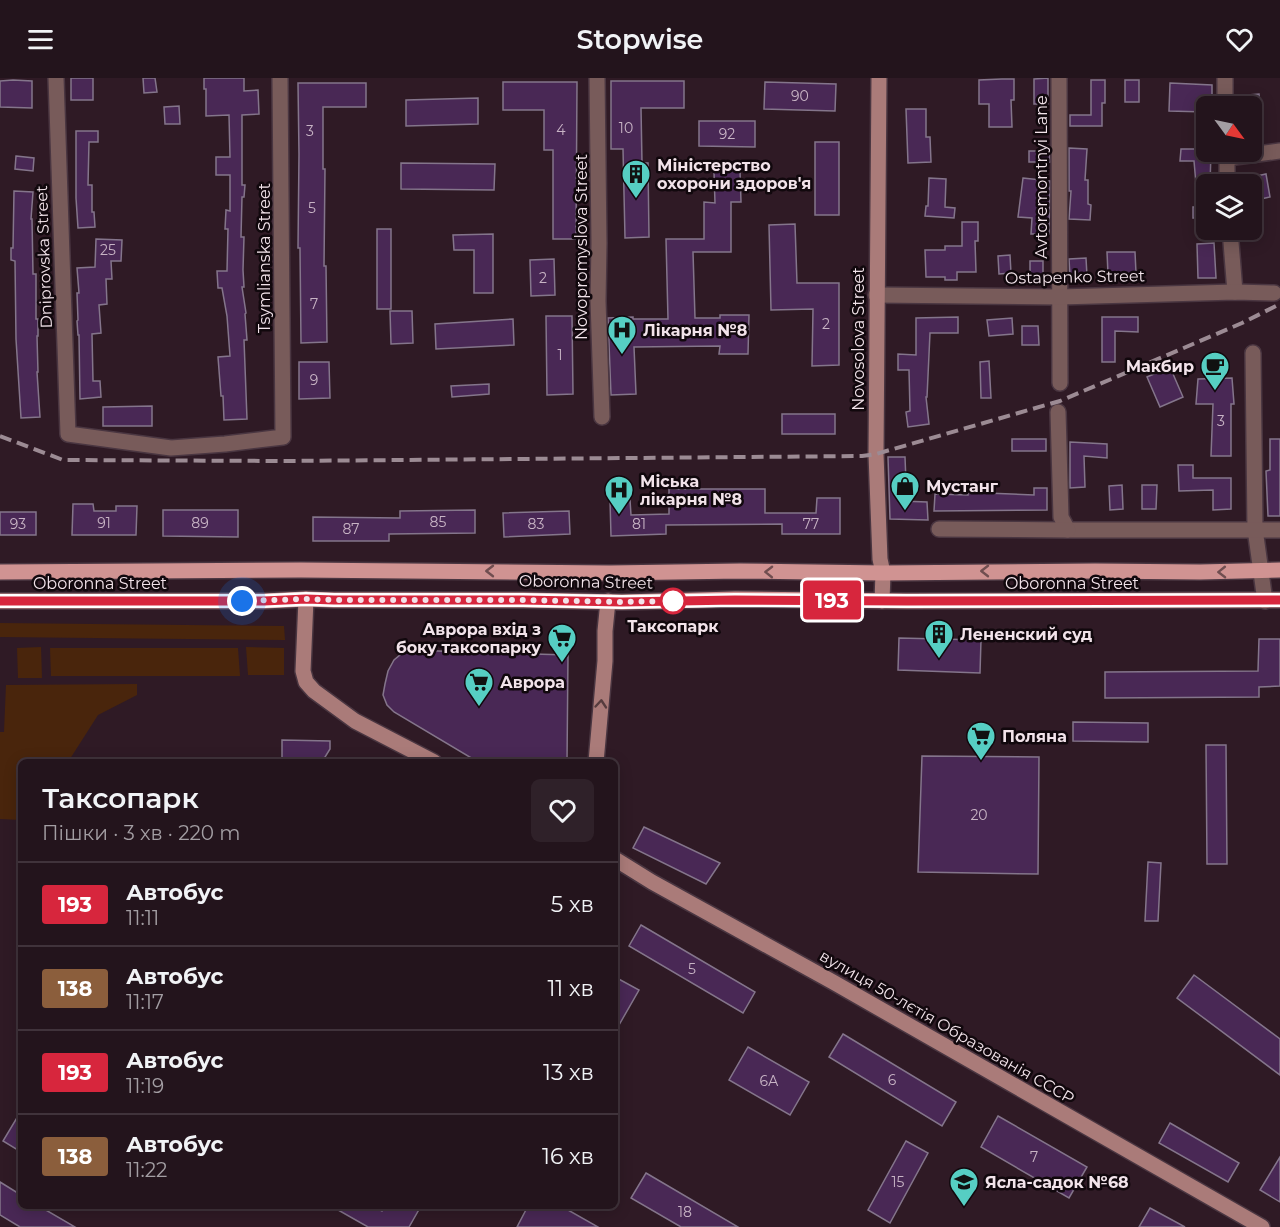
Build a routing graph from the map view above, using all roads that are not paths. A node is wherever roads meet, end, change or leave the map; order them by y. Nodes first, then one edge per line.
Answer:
1 (56, 78) edge
2 (280, 78) edge
3 (597, 78) edge
4 (879, 78) edge
5 (1059, 78) edge
6 (1225, 78) edge
7 (1225, 96) edge
8 (1280, 152) edge
9 (1262, 153) edge
10 (1231, 240) edge
11 (1235, 292) junction
12 (1274, 293) dead end
13 (876, 295) junction
14 (1060, 297) junction
15 (1252, 353) dead end
16 (1060, 383) dead end
17 (1058, 412) dead end
18 (602, 417) dead end
19 (283, 438) joint
20 (939, 529) dead end
21 (1255, 529) junction
22 (1068, 530) junction
23 (1280, 530) edge
24 (1280, 570) edge
25 (0, 572) edge
26 (1261, 572) junction
27 (883, 573) junction
28 (306, 599) junction
29 (882, 600) junction
30 (0, 601) edge
31 (608, 601) junction
32 (1273, 601) edge
33 (428, 759) edge
34 (596, 759) edge
35 (618, 861) edge
36 (1262, 1227) edge

1 - 19 street, Dniprovska Street
2 - 19 street, Tsymlianska Street
3 - 18 street, Novopromyslova Street
4 - 13 street, Novosolova Street
5 - 14 street, Avtoremontnyi Lane
6 - 7 street
8 - 9 street
10 - 11 street
11 - 12 street, Ostapenko Street
11 - 14 street, Ostapenko Street
13 - 14 street, Ostapenko Street
13 - 27 street, Novosolova Street
14 - 16 street, Avtoremontnyi Lane
15 - 21 street
17 - 22 street
20 - 22 street
21 - 22 street
21 - 23 street
21 - 26 street
24 - 26 main road, Oboronna Street
27 -> 25 main road, Oboronna Street
26 -> 27 main road, Oboronna Street
26 - 32 street
27 - 29 street, Novosolova Street
28 - 30 main road, Oboronna Street
28 - 31 main road, Oboronna Street
28 - 33 street
29 - 31 main road, Oboronna Street
29 - 32 main road, Oboronna Street
34 -> 31 street
35 - 36 street, вулиця 50-лєтія Образованія СССР

